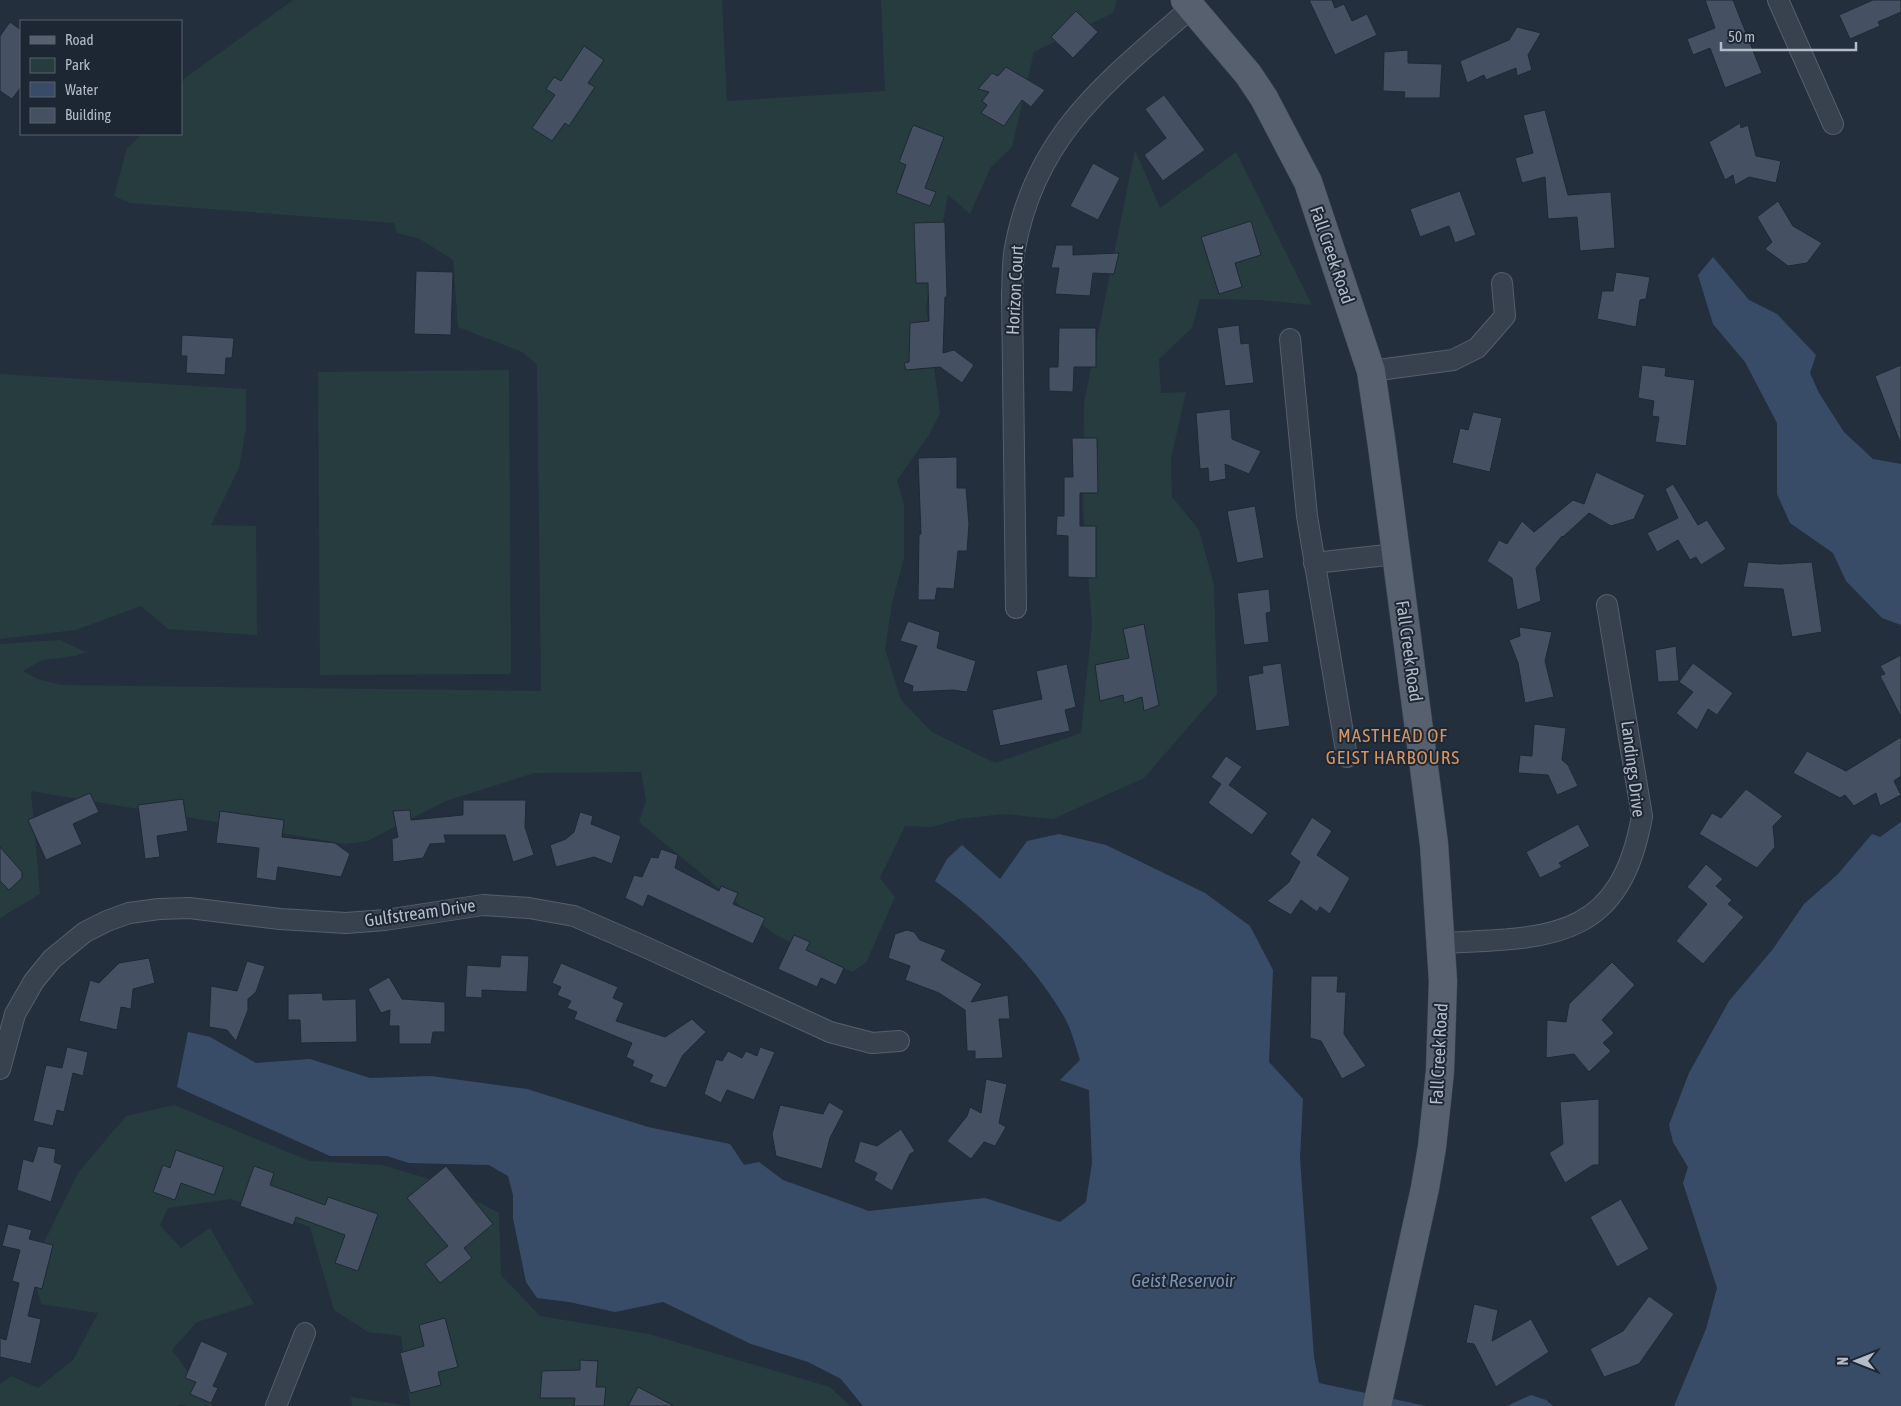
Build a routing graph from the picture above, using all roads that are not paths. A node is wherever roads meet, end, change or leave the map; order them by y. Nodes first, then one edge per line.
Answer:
1 (1778, 0) edge
2 (1188, 4) edge
3 (1833, 124) dead end
4 (1502, 283) dead end
5 (1290, 339) dead end
6 (1371, 371) junction
7 (1396, 554) junction
8 (1314, 563) junction
9 (1607, 605) dead end
10 (1016, 608) dead end
11 (1347, 757) dead end
12 (1442, 944) junction
13 (899, 1040) dead end
14 (0, 1069) edge
15 (305, 1333) dead end
16 (276, 1406) edge
17 (1377, 1406) edge

1 - 3 street
2 - 6 main road, Fall Creek Road
2 - 10 street, Horizon Court
4 - 6 street
5 - 8 street
6 - 7 main road, Fall Creek Road
7 - 8 street
7 - 12 main road, Fall Creek Road
8 - 11 street
9 - 12 street, Landings Drive
12 - 17 main road, Fall Creek Road
13 - 14 street, Gulfstream Drive
15 - 16 street

